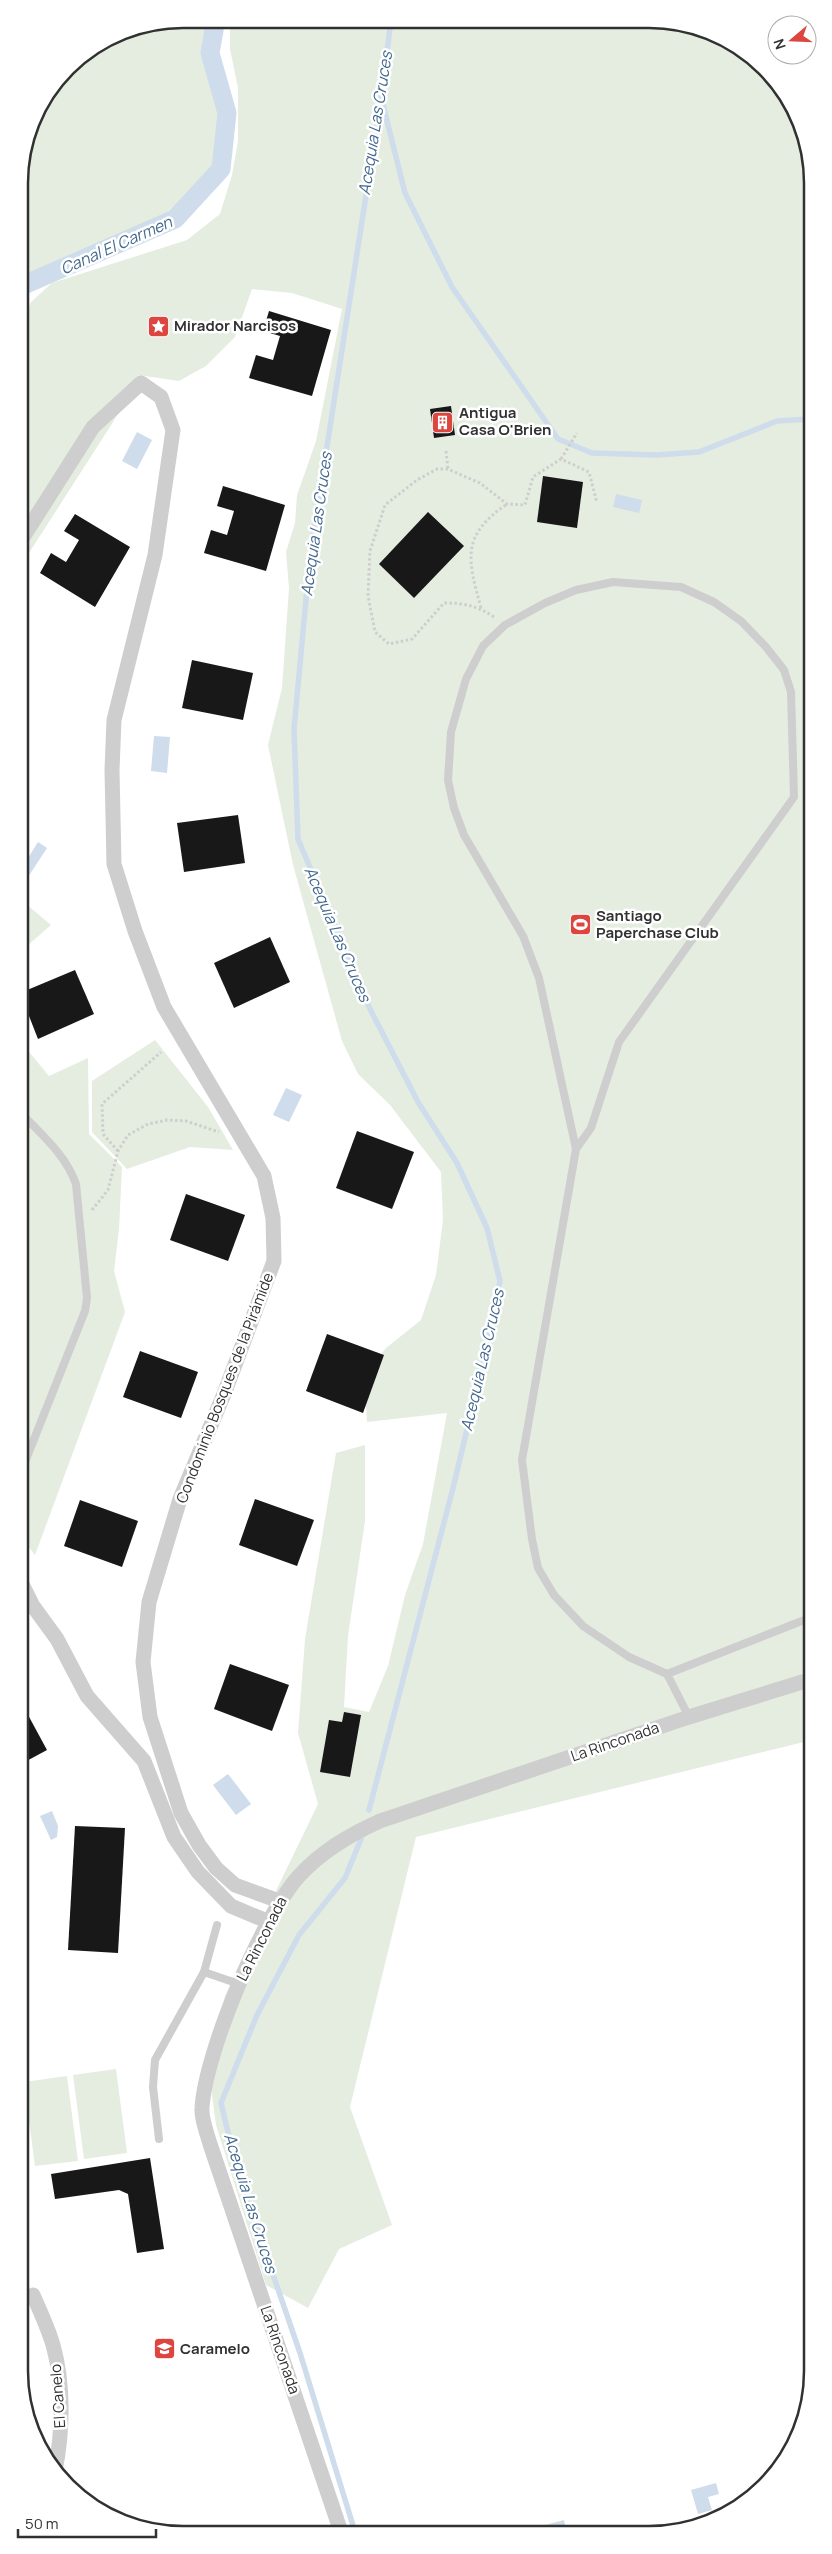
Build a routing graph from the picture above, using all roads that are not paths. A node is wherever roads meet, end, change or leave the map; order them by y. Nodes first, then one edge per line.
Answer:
1 (28, 530) edge
2 (28, 1120) edge
3 (576, 1149) junction
4 (27, 1456) edge
5 (27, 1595) edge
6 (804, 1620) edge
7 (667, 1674) junction
8 (804, 1681) edge
9 (689, 1717) junction
10 (279, 1901) junction
11 (269, 1922) junction
12 (217, 1925) dead end
13 (204, 1972) junction
14 (239, 1984) junction
15 (158, 2139) dead end
16 (33, 2295) dead end
17 (57, 2461) edge
18 (340, 2526) edge

1 - 10 street, Condominio Bosques de la Pirámide
2 - 4 lane
3 - 3 lane
3 - 7 lane
5 - 11 street
6 - 7 lane
7 - 9 lane
8 - 9 street, La Rinconada
9 - 10 street, La Rinconada
10 - 11 street, La Rinconada
11 - 14 street, La Rinconada
12 - 13 lane
13 - 14 lane
13 - 15 lane
14 - 18 street, La Rinconada
16 - 17 street, El Canelo

